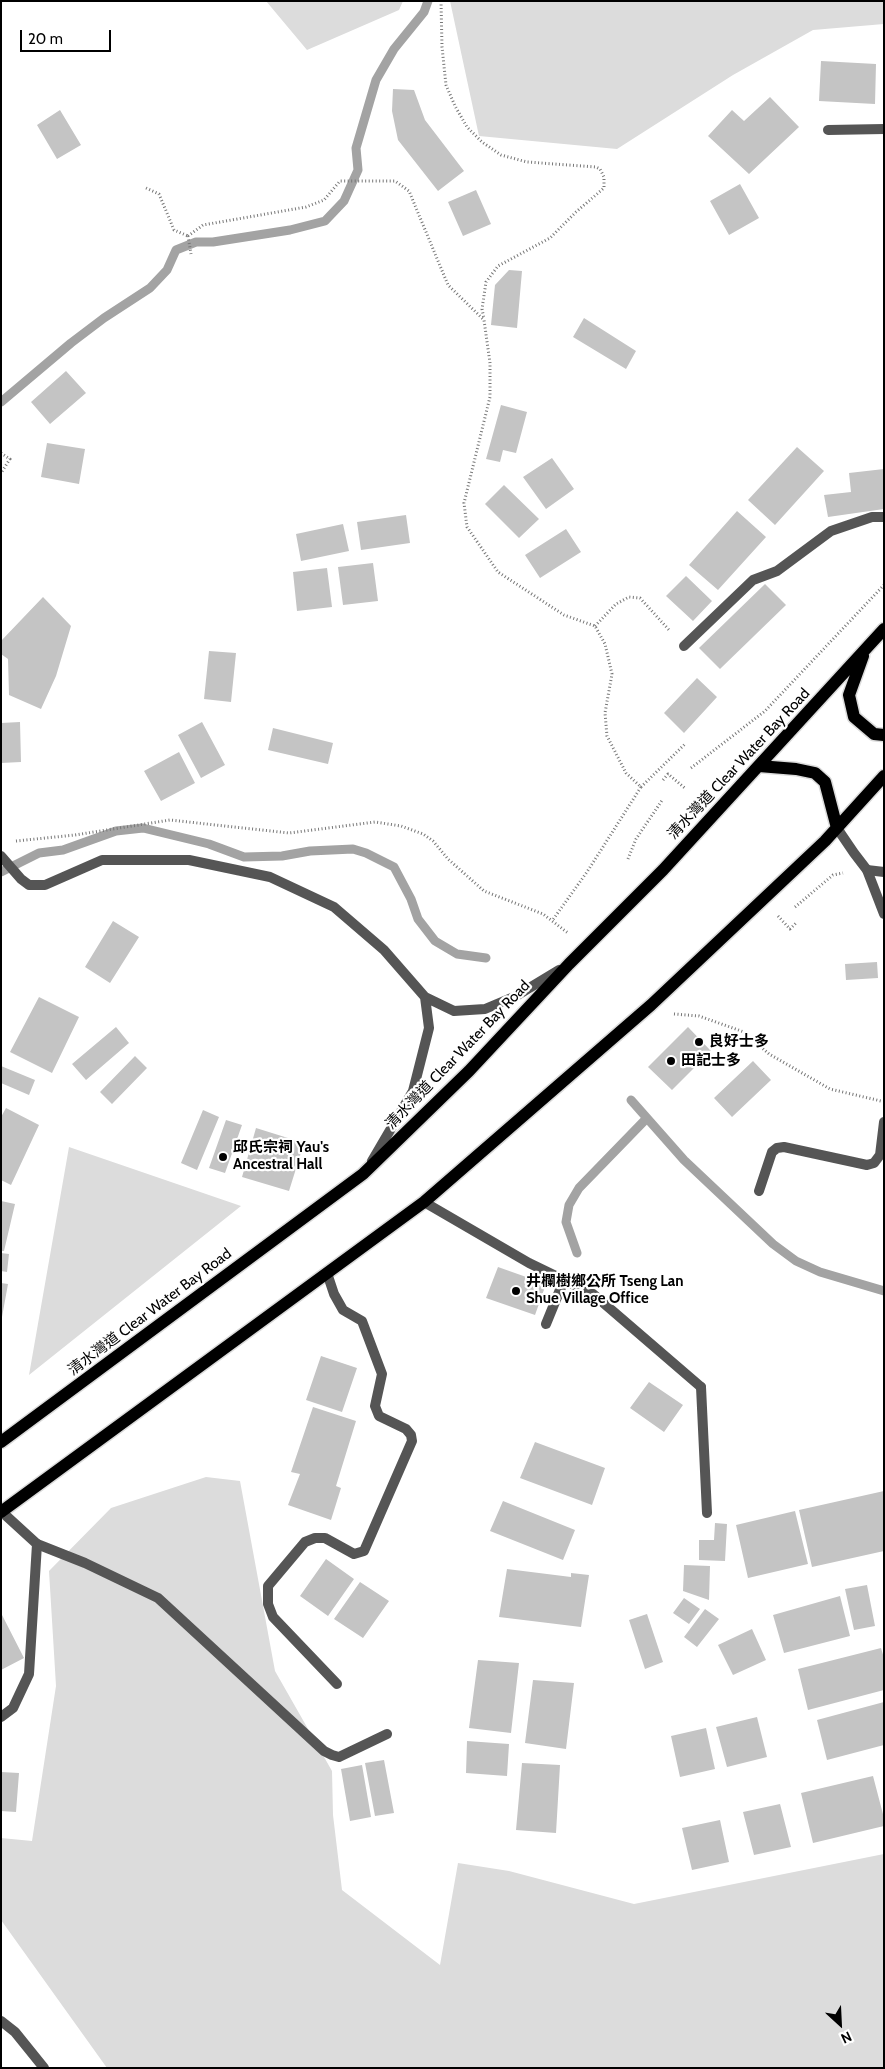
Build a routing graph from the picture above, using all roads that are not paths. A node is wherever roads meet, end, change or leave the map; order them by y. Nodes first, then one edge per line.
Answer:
1 (884, 129) edge
2 (828, 130) dead end
3 (884, 516) edge
4 (884, 629) edge
5 (684, 646) road end
6 (865, 650) junction
7 (884, 735) edge
8 (759, 766) junction
9 (884, 776) edge
10 (838, 828) junction
11 (1, 856) edge
12 (867, 870) junction
13 (884, 872) edge
14 (884, 914) edge
15 (569, 964) junction
16 (425, 997) junction
17 (884, 1122) edge
18 (363, 1174) junction
19 (759, 1191) dead end
20 (424, 1202) junction
21 (326, 1273) junction
22 (564, 1280) junction
23 (546, 1324) dead end
24 (1, 1442) edge
25 (2, 1512) edge
26 (707, 1513) dead end
27 (37, 1544) junction
28 (338, 1684) dead end
29 (1, 1717) edge
30 (387, 1734) dead end
31 (1, 2021) edge
32 (44, 2068) edge

1 - 2 street
3 - 5 street
4 - 6 main road, 清水灣道 Clear Water Bay Road
6 - 7 main road
6 - 8 main road, 清水灣道 Clear Water Bay Road
8 - 10 main road
8 - 15 main road, 清水灣道 Clear Water Bay Road
9 - 10 main road
10 - 12 street
10 - 20 main road
11 - 16 street
12 - 13 street
12 - 14 street
15 - 16 street
15 - 18 main road, 清水灣道 Clear Water Bay Road
16 - 18 street
17 - 19 street
18 - 24 main road, 清水灣道 Clear Water Bay Road
20 - 21 main road
20 - 22 street
21 - 25 main road
21 - 28 street
22 - 23 street
22 - 26 street
25 - 27 street
27 - 29 street
27 - 30 street
31 - 32 street

